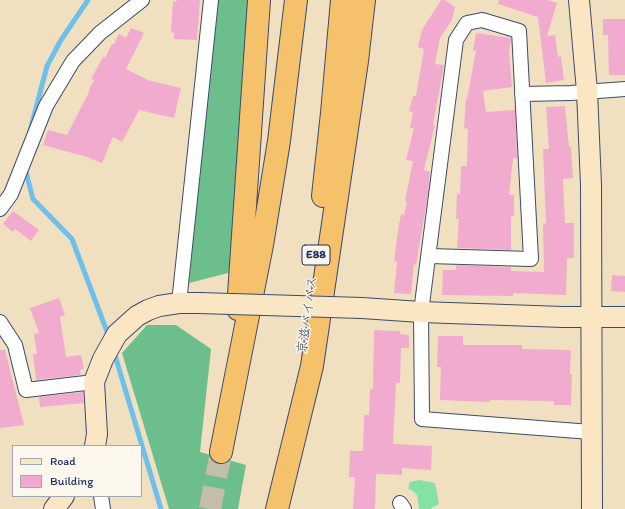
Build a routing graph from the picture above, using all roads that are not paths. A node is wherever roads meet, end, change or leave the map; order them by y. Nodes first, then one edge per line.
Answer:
1 (142, 0) edge
2 (211, 0) edge
3 (259, 0) edge
4 (296, 0) edge
5 (342, 0) edge
6 (364, 0) edge
7 (579, 0) edge
8 (625, 89) edge
9 (587, 91) junction
10 (522, 94) junction
11 (6, 191) edge
12 (0, 208) edge
13 (429, 256) junction
14 (179, 303) junction
15 (422, 312) junction
16 (592, 317) junction
17 (625, 317) edge
18 (0, 322) edge
19 (94, 382) junction
20 (232, 396) junction
21 (591, 432) junction
22 (94, 445) edge
23 (221, 452) tunnel mouth
24 (63, 497) edge
25 (101, 497) edge
26 (54, 509) edge
27 (103, 509) edge
28 (277, 509) edge
29 (592, 509) edge

1 - 11 street
2 - 14 street
3 - 20 highway
4 - 20 highway
5 - 28 highway, 京滋バイパス / E88
6 - 28 highway
7 - 9 street
8 - 9 street
9 - 10 street
9 - 16 street
10 - 13 street
10 - 13 street
11 - 12 street
13 - 15 street
14 - 15 street, bridge
14 - 19 street
15 - 16 street
15 - 21 street
16 - 17 street
16 - 21 street
18 - 19 street
19 - 22 street
20 - 23 highway
21 - 29 street
24 - 26 street
25 - 27 street

